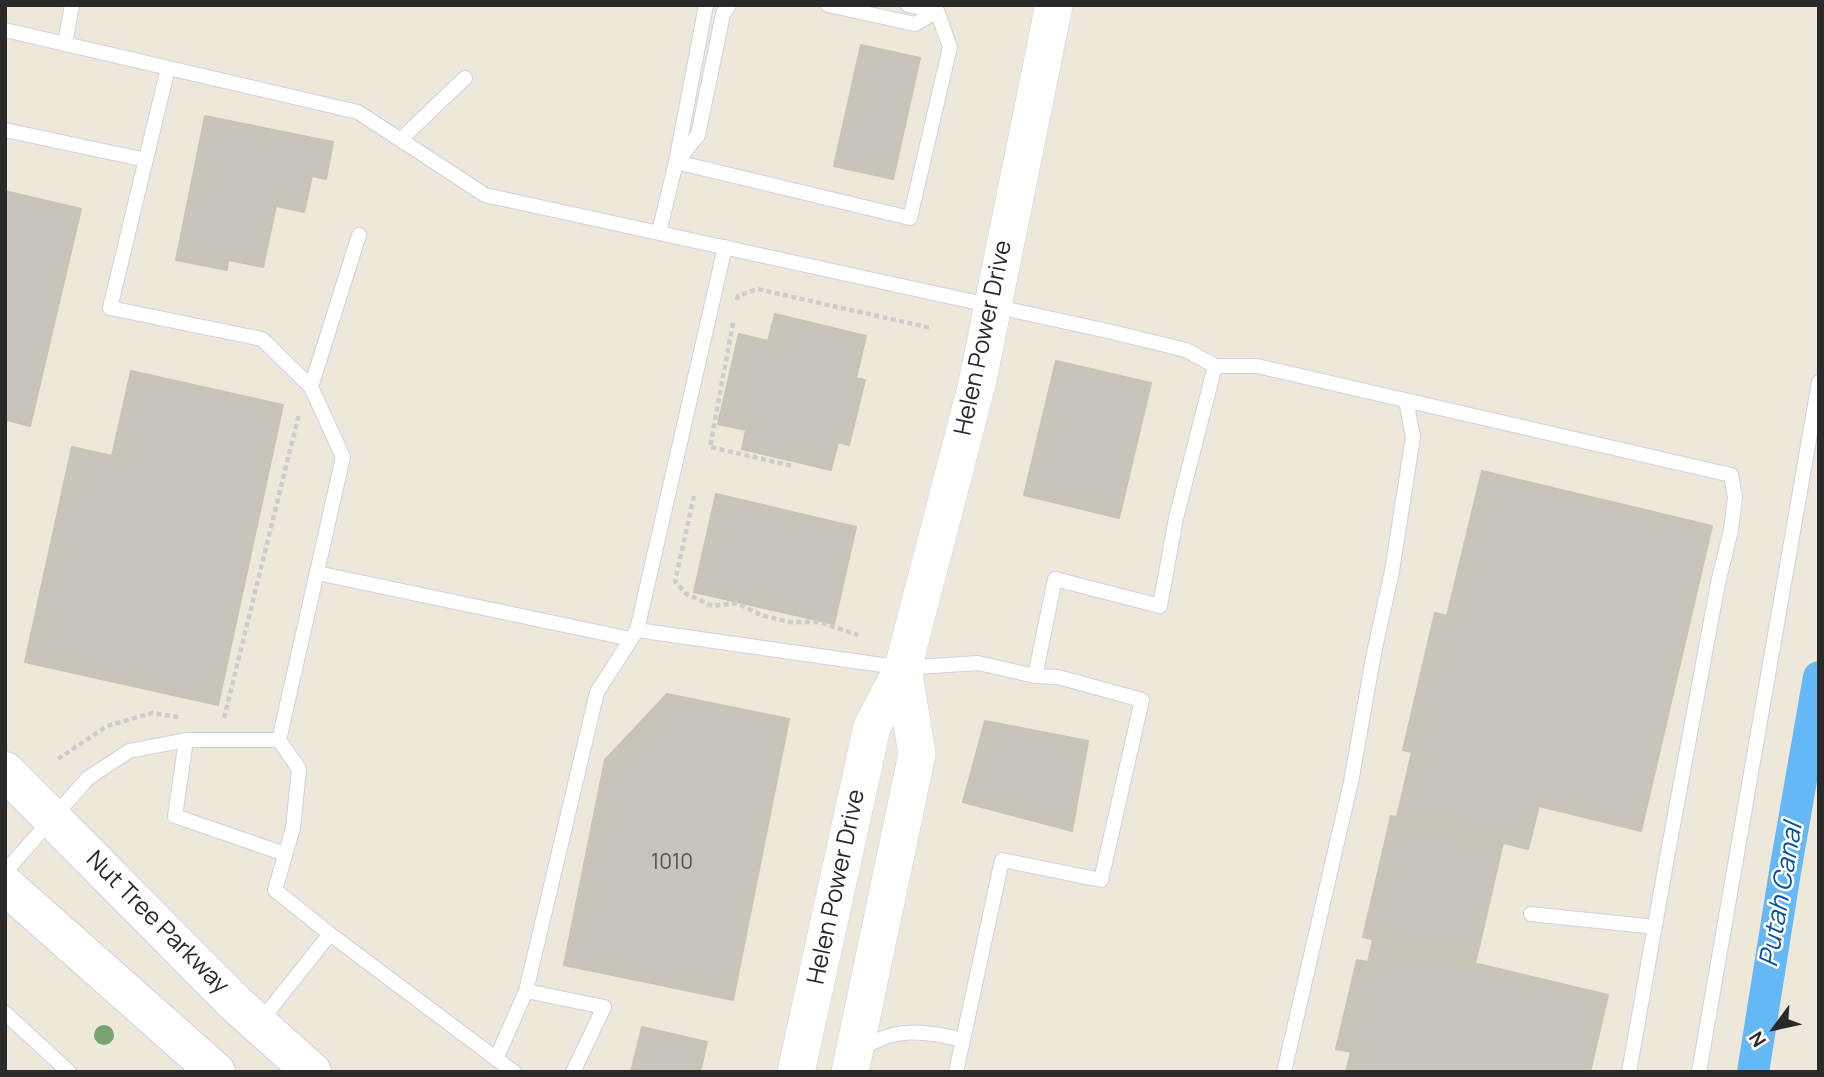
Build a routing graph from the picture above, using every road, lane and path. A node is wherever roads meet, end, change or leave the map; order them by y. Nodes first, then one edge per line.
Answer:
1 (72, 5) edge
2 (705, 5) edge
3 (729, 5) edge
4 (828, 5) edge
5 (908, 5) edge
6 (1054, 5) edge
7 (937, 11) junction
8 (5, 30) edge
9 (65, 44) junction
10 (168, 68) junction
11 (466, 78) dead end
12 (5, 130) edge
13 (400, 140) junction
14 (146, 160) junction
15 (676, 162) junction
16 (659, 232) junction
17 (359, 235) dead end
18 (725, 247) junction
19 (993, 305) junction
20 (931, 328) dead end
21 (1215, 366) junction
22 (1819, 382) edge
23 (311, 387) junction
24 (1406, 400) junction
25 (301, 407) dead end
26 (793, 467) dead end
27 (694, 496) dead end
28 (317, 573) junction
29 (634, 635) junction
30 (858, 635) dead end
31 (903, 668) junction
32 (1035, 676) junction
33 (187, 719) dead end
34 (223, 724) dead end
35 (186, 740) junction
36 (279, 740) junction
37 (58, 759) dead end
38 (5, 771) edge
39 (54, 819) junction
40 (285, 854) junction
41 (5, 872) edge
42 (5, 885) edge
43 (1531, 914) dead end
44 (1655, 927) junction
45 (330, 934) junction
46 (526, 991) junction
47 (5, 1013) edge
48 (258, 1024) junction
49 (964, 1040) junction
50 (496, 1059) junction
51 (852, 1064) edge
52 (207, 1069) edge
53 (69, 1072) edge
54 (312, 1072) edge
55 (514, 1072) edge
56 (573, 1072) edge
57 (796, 1072) edge
58 (956, 1072) edge
59 (1284, 1072) edge
60 (1629, 1072) edge
61 (1699, 1072) edge

1 - 9 lane
2 - 15 lane
3 - 15 lane
4 - 7 lane
5 - 7 lane
6 - 19 street, Helen Power Drive
7 - 15 lane
8 - 9 lane
9 - 10 lane
10 - 13 lane
10 - 14 lane
11 - 13 lane
12 - 14 lane
13 - 16 lane
14 - 23 lane
15 - 16 lane
16 - 18 lane
17 - 23 lane
18 - 19 lane
18 - 29 lane
19 - 21 lane
19 - 31 street, Helen Power Drive
20 - 26 path
21 - 24 lane
21 - 32 lane
22 - 61 lane
23 - 28 lane
24 - 44 lane
24 - 59 lane
25 - 34 path
27 - 30 path
28 - 29 lane
28 - 36 lane
29 - 31 lane
29 - 46 lane
31 - 32 lane
31 - 51 street, Helen Power Drive
31 - 57 street, Helen Power Drive
32 - 49 lane
33 - 37 path
35 - 36 lane
35 - 39 lane
35 - 40 lane
36 - 40 lane
38 - 39 main road, Nut Tree Parkway
39 - 41 lane
39 - 48 main road, Nut Tree Parkway
40 - 45 lane
42 - 52 main road
43 - 44 lane
44 - 60 lane
45 - 48 lane
45 - 50 lane
46 - 50 lane
46 - 56 lane
47 - 53 lane
48 - 54 main road, Nut Tree Parkway
49 - 51 lane
49 - 58 lane
50 - 55 lane

